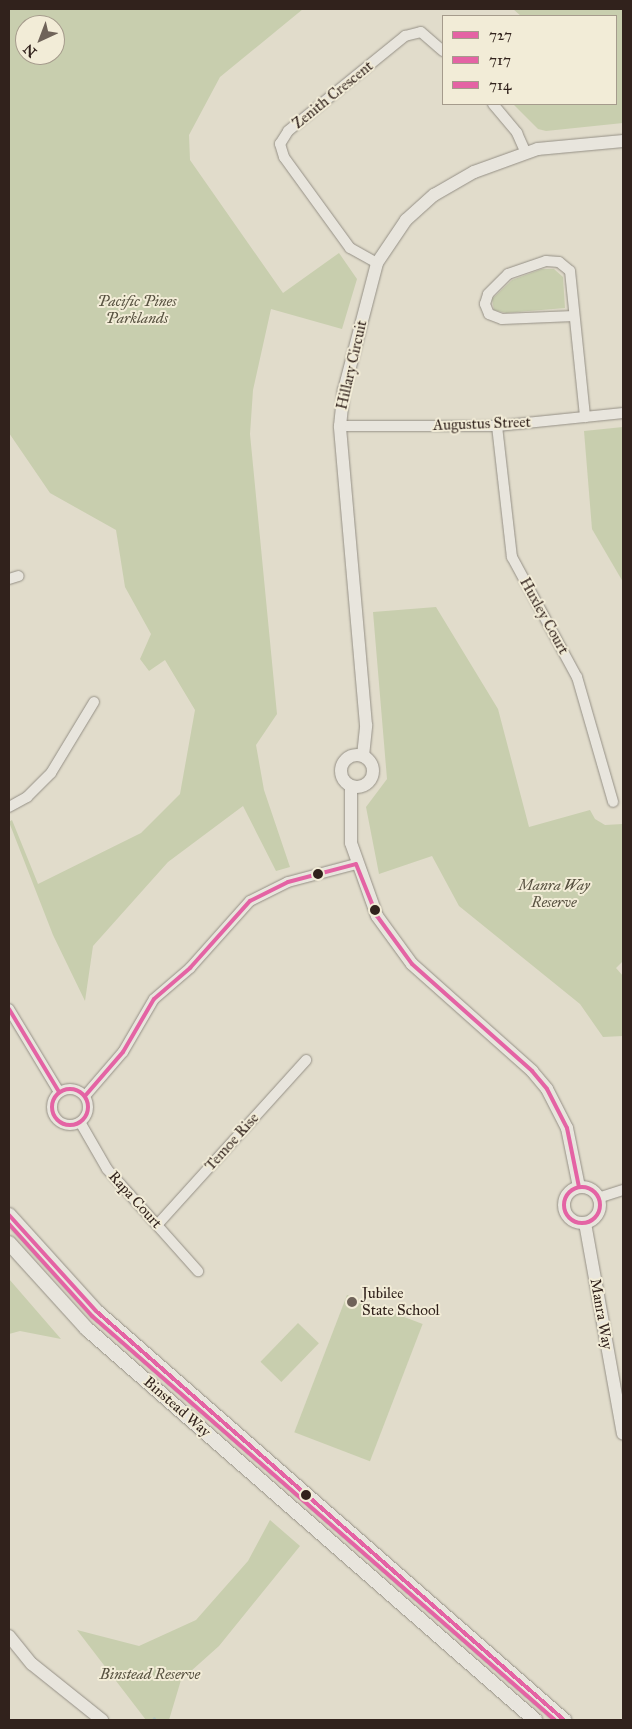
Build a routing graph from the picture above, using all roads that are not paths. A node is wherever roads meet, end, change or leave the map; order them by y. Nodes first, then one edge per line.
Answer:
1 (442, 50) edge
2 (494, 105) edge
3 (623, 141) edge
4 (526, 153) junction
5 (377, 263) junction
6 (574, 316) junction
7 (623, 413) edge
8 (585, 417) junction
9 (340, 426) junction
10 (497, 426) junction
11 (94, 702) dead end
12 (363, 756) junction
13 (351, 787) junction
14 (614, 802) dead end
15 (9, 808) edge
16 (356, 864) junction
17 (9, 1009) edge
18 (306, 1060) dead end
19 (58, 1092) junction
20 (85, 1096) junction
21 (80, 1122) junction
22 (579, 1187) junction
23 (623, 1190) edge
24 (598, 1198) junction
25 (9, 1215) edge
26 (585, 1223) junction
27 (158, 1224) junction
28 (9, 1244) edge
29 (198, 1272) dead end
30 (623, 1434) edge
31 (9, 1636) edge
32 (102, 1720) edge
33 (535, 1720) edge
34 (564, 1720) edge

1 - 5 street, Zenith Crescent
2 - 4 street
3 - 4 street, Hillary Circuit
4 - 5 street, Hillary Circuit
5 - 9 street, Hillary Circuit
6 - 6 street
6 - 8 street
7 - 8 street, Augustus Street
8 - 10 street, Augustus Street
9 - 10 street, Augustus Street
9 - 12 street, Hillary Circuit
10 - 14 street, Huxley Court
11 - 15 street
12 - 13 street
12 - 13 street
13 - 16 street
16 - 20 street
16 - 22 street
17 - 19 street
18 - 27 street, Temoe Rise
19 - 20 street
19 - 21 street
20 - 21 street
21 - 27 street, Rapa Court
22 - 24 street
22 - 26 street
23 - 24 street
24 - 26 street
25 - 34 main road, Binstead Way
26 - 30 street, Manra Way
27 - 29 street, Rapa Court
28 - 33 main road, Binstead Way
31 - 32 street

